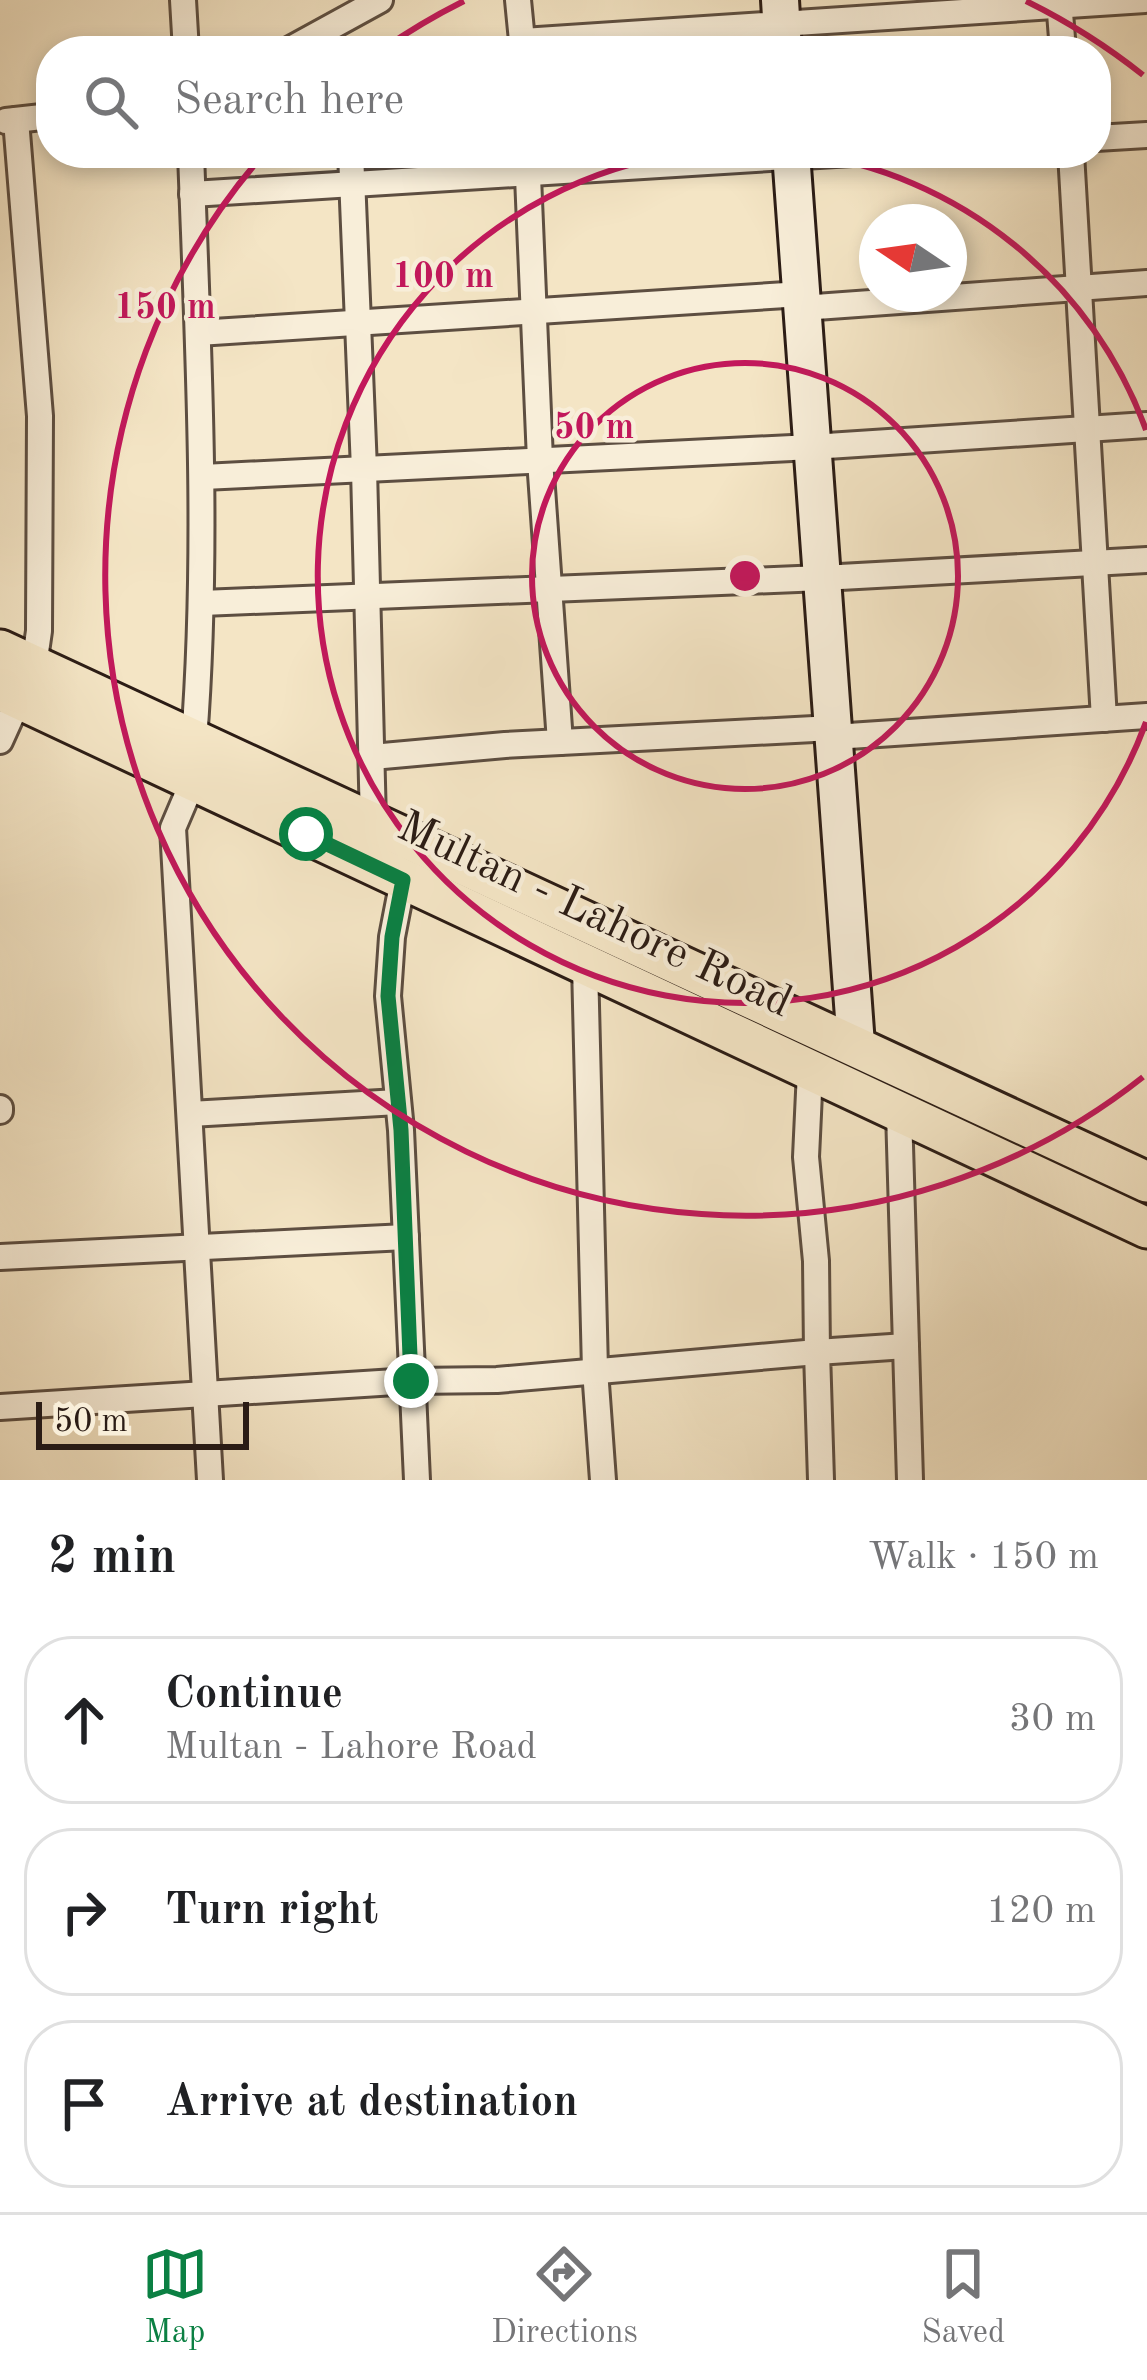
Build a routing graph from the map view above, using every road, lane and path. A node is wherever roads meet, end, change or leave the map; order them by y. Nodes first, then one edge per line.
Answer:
1 (183, 0) edge
2 (380, 0) edge
3 (518, 0) edge
4 (1145, 0) edge
5 (1059, 2) edge
6 (338, 23) junction
7 (782, 25) edge
8 (185, 36) edge
9 (314, 36) edge
10 (339, 36) edge
11 (522, 36) edge
12 (646, 36) edge
13 (1062, 36) edge
14 (8, 120) edge
15 (1147, 135) edge
16 (1111, 137) edge
17 (192, 168) edge
18 (352, 168) edge
19 (487, 168) edge
20 (528, 168) edge
21 (792, 168) edge
22 (1072, 168) edge
23 (354, 184) junction
24 (193, 194) junction
25 (1147, 283) edge
26 (1081, 288) junction
27 (802, 301) junction
28 (532, 311) junction
29 (357, 323) junction
30 (198, 334) junction
31 (1147, 425) edge
32 (1089, 430) junction
33 (812, 447) junction
34 (540, 460) junction
35 (364, 469) junction
36 (203, 477) junction
37 (1147, 560) edge
38 (1094, 562) junction
39 (822, 578) junction
40 (550, 589) junction
41 (369, 596) junction
42 (202, 603) junction
43 (13, 676) edge
44 (1147, 716) edge
45 (1104, 719) junction
46 (833, 732) junction
47 (194, 740) junction
48 (0, 741) edge
49 (560, 742) junction
50 (372, 757) junction
51 (193, 781) junction
52 (373, 822) junction
53 (403, 880) junction
54 (585, 965) junction
55 (856, 1045) junction
56 (810, 1071) junction
57 (398, 1102) junction
58 (899, 1112) junction
59 (190, 1114) junction
60 (1135, 1176) edge
61 (1103, 1208) junction
62 (1147, 1228) edge
63 (406, 1237) junction
64 (198, 1246) junction
65 (0, 1257) edge
66 (906, 1346) junction
67 (817, 1352) junction
68 (595, 1370) junction
69 (411, 1381) junction
70 (206, 1392) junction
71 (0, 1407) edge
72 (210, 1480) edge
73 (417, 1480) edge
74 (603, 1480) edge
75 (821, 1480) edge
76 (910, 1480) edge

1 - 8 street
2 - 6 street
3 - 11 street
4 - 5 street
5 - 7 street
5 - 13 street
6 - 9 street
6 - 10 street
7 - 12 street
14 - 43 street
15 - 16 street
17 - 24 street
18 - 23 street
19 - 23 street
20 - 28 street
21 - 27 street
22 - 26 street
23 - 24 street
23 - 29 street
24 - 30 street
25 - 26 street
26 - 27 street
26 - 32 street
27 - 28 street
27 - 33 street
28 - 29 street
28 - 34 street
29 - 30 street
29 - 35 street
30 - 36 street
31 - 32 street
32 - 33 street
32 - 38 street
33 - 34 street
33 - 39 street
34 - 35 street
34 - 40 street
35 - 36 street
35 - 41 street
36 - 42 street
37 - 38 street
38 - 39 street
38 - 45 street
39 - 40 street
39 - 46 street
40 - 41 street
40 - 49 street
41 - 42 street
41 - 50 street
42 - 47 street
43 - 47 main road, Multan - Lahore Road
43 - 48 street
43 - 51 main road, Multan - Lahore Road
44 - 45 street
45 - 46 street
46 - 49 street
46 - 55 street
47 - 52 main road, Multan - Lahore Road
49 - 50 street
50 - 52 street
51 - 53 main road, Multan - Lahore Road
51 - 59 street
52 - 55 main road, Multan - Lahore Road
53 - 54 main road, Multan - Lahore Road
53 - 57 street
54 - 56 main road, Multan - Lahore Road
54 - 68 street
55 - 60 main road, Multan - Lahore Road
56 - 58 main road, Multan - Lahore Road
56 - 67 street
57 - 59 street
57 - 63 street
58 - 61 main road, Multan - Lahore Road
58 - 66 street
59 - 64 street
60 - 61 main road
61 - 62 main road, Multan - Lahore Road
63 - 64 street
63 - 69 street
64 - 65 street
64 - 70 street
66 - 67 street
66 - 76 street
67 - 68 street
67 - 75 street
68 - 69 street
68 - 74 street
69 - 70 street
69 - 73 street
70 - 71 street
70 - 72 street

